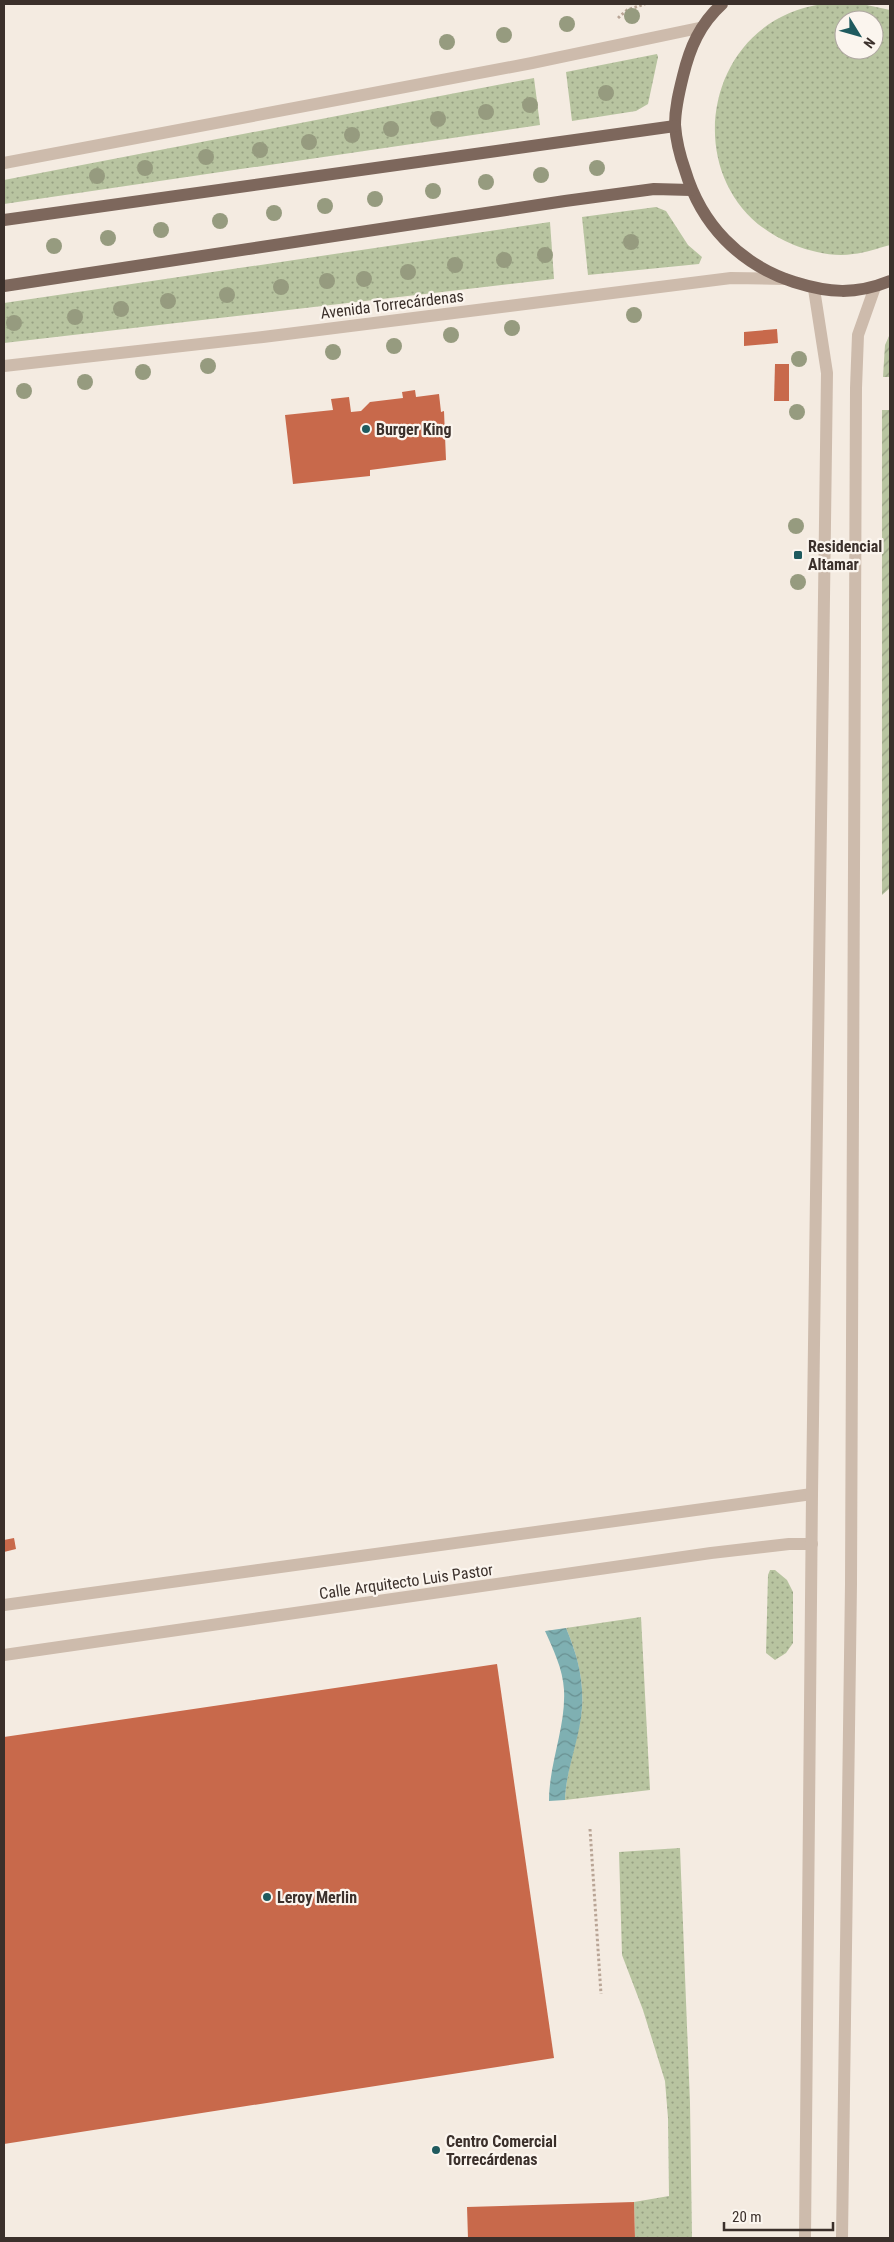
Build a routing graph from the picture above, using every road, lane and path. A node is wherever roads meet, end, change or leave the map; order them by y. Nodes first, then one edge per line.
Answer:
1 (722, 4) edge
2 (699, 28) junction
3 (675, 126) junction
4 (4, 164) edge
5 (691, 190) junction
6 (4, 220) edge
7 (785, 279) junction
8 (890, 281) edge
9 (4, 286) edge
10 (875, 287) junction
11 (814, 289) junction
12 (4, 366) edge
13 (812, 1494) junction
14 (812, 1544) junction
15 (4, 1605) edge
16 (4, 1655) edge
17 (590, 1828) dead end
18 (601, 1994) dead end
19 (805, 2238) edge
20 (842, 2238) edge

1 - 2 main road
2 - 3 main road
2 - 4 street
3 - 5 main road
3 - 6 main road
5 - 7 main road
5 - 9 main road
7 - 11 main road
7 - 12 street, Avenida Torrecárdenas
8 - 10 main road
10 - 11 main road
10 - 20 street
11 - 13 street
13 - 14 street
13 - 15 street, Calle Arquitecto Luis Pastor
14 - 16 street, Calle Arquitecto Luis Pastor
14 - 19 street
17 - 18 path

